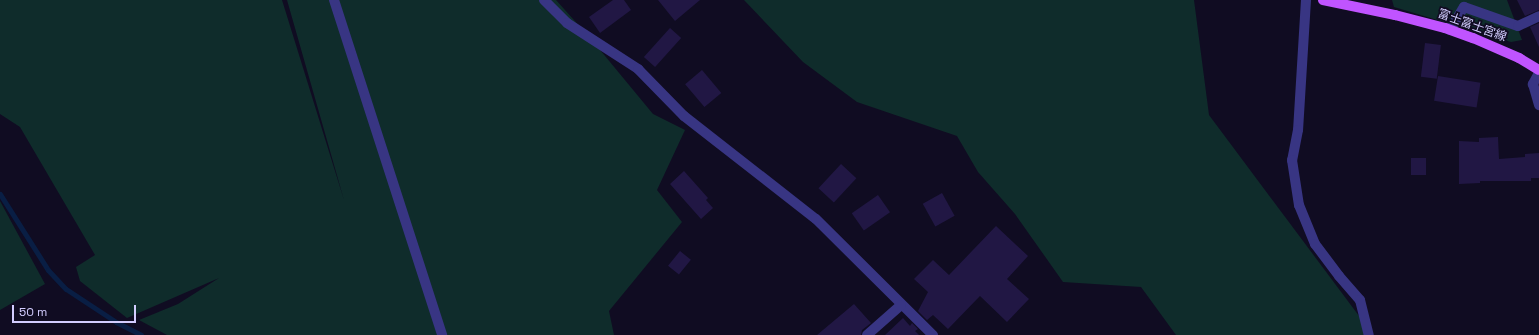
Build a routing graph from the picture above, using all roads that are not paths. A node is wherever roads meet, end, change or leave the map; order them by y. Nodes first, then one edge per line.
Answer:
1 (334, 0) edge
2 (544, 0) edge
3 (1306, 0) edge
4 (1323, 0) edge
5 (1539, 16) edge
6 (1450, 30) junction
7 (1539, 70) edge
8 (1539, 73) edge
9 (1539, 105) edge
10 (901, 305) junction
11 (442, 335) edge
12 (867, 335) edge
13 (933, 335) edge
14 (1369, 335) edge

1 - 11 street
2 - 10 street
3 - 14 street
4 - 6 main road, 富士富士宮線
5 - 6 street
6 - 7 main road, 富士富士宮線
8 - 9 street
10 - 12 street
10 - 13 street

